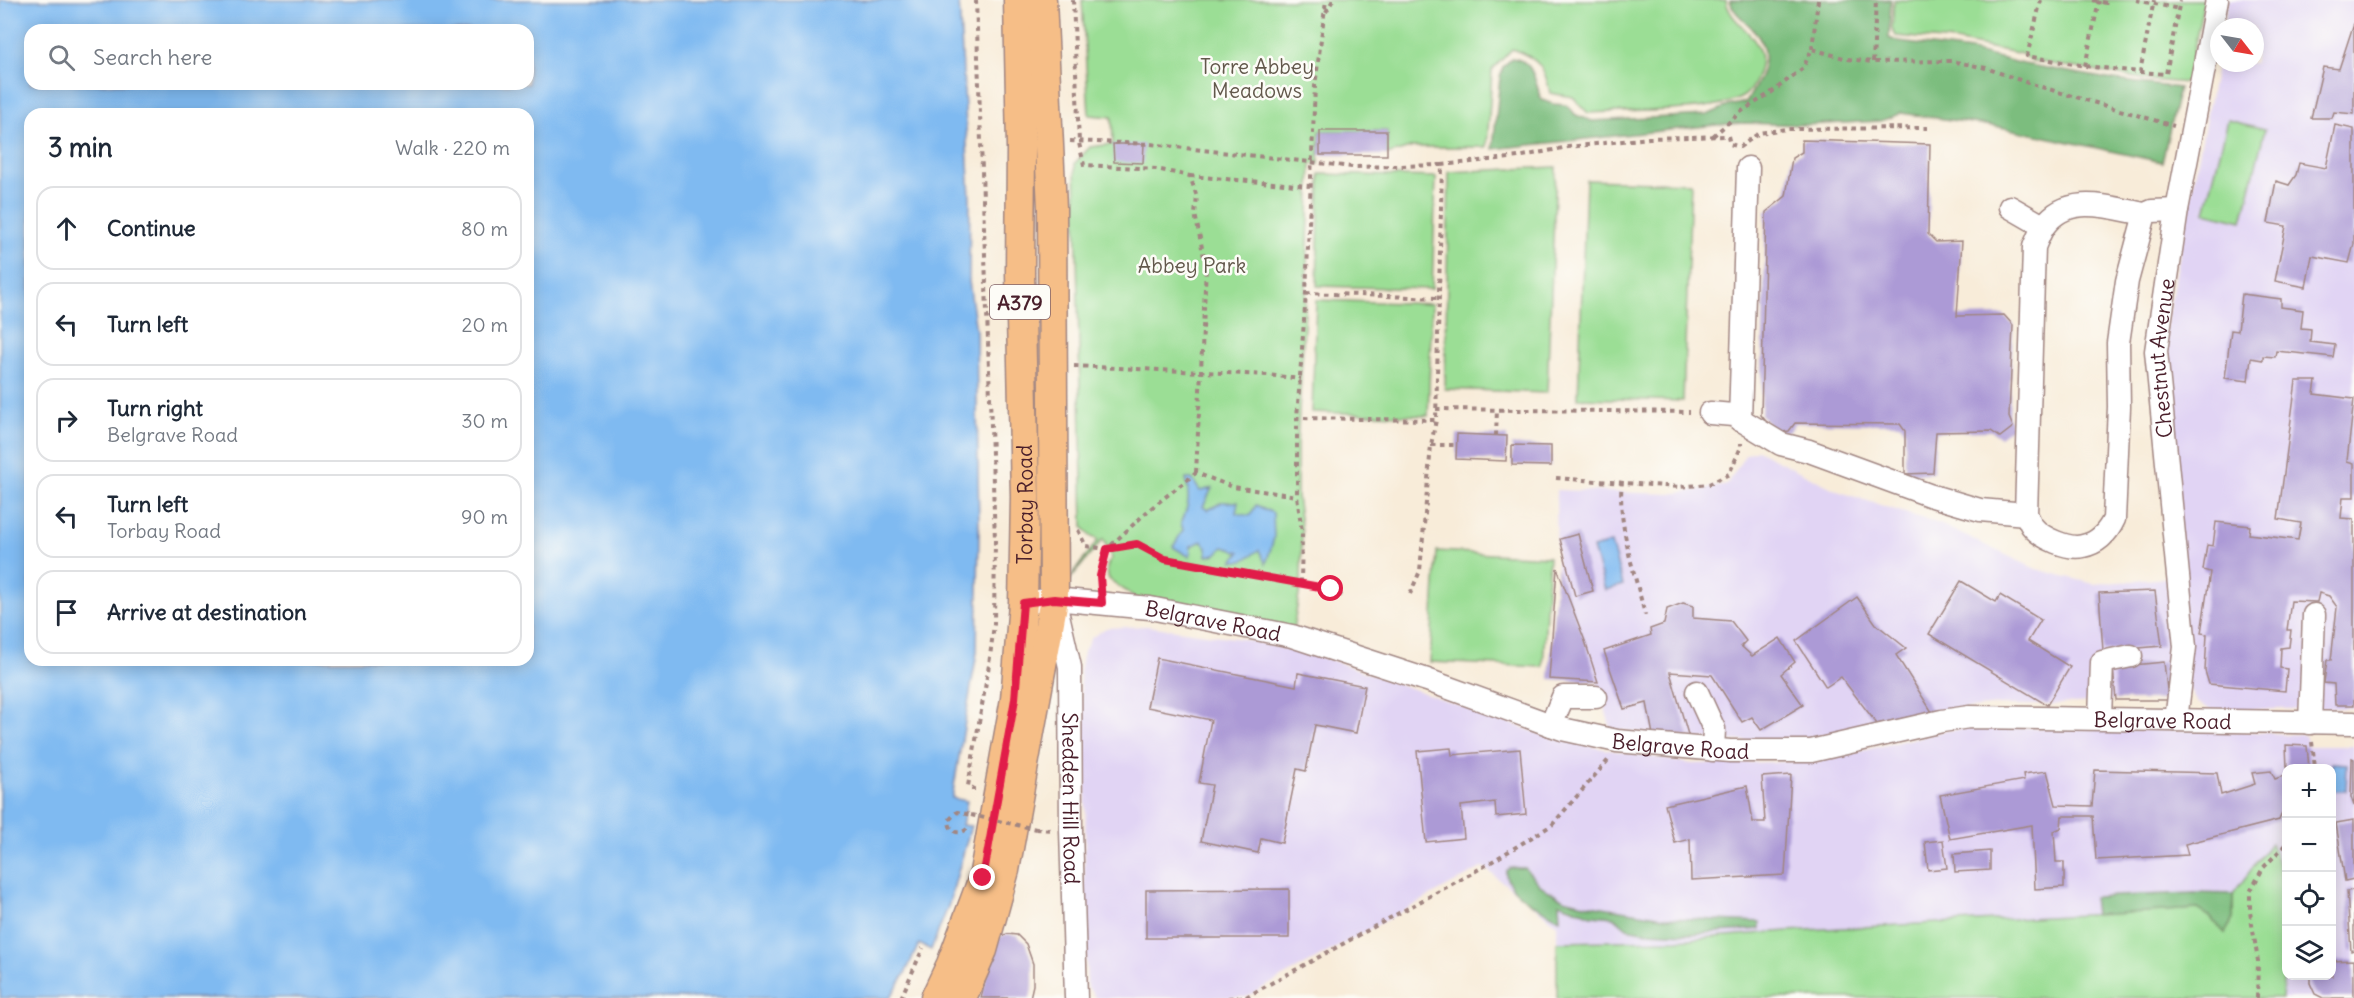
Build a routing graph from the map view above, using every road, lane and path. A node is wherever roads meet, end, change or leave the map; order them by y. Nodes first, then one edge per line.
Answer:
1 (976, 0) edge
2 (1018, 0) edge
3 (1042, 0) edge
4 (1073, 0) edge
5 (1326, 0) edge
6 (1333, 0) edge
7 (1818, 0) edge
8 (1876, 0) edge
9 (2041, 0) edge
10 (2093, 0) edge
11 (2107, 0) edge
12 (2136, 0) edge
13 (2180, 0) edge
14 (2217, 0) edge
15 (2099, 1) edge
16 (2154, 2) edge
17 (2179, 9) junction
18 (1324, 15) junction
19 (1812, 49) junction
20 (1873, 62) junction
21 (2085, 66) junction
22 (2140, 72) junction
23 (1930, 128) dead end
24 (2192, 130) junction
25 (1713, 136) junction
26 (1048, 142) junction
27 (1079, 142) junction
28 (1311, 164) junction
29 (1442, 165) junction
30 (1748, 168) dead end
31 (1190, 176) junction
32 (1309, 186) junction
33 (2010, 207) dead end
34 (2177, 210) junction
35 (2145, 214) junction
36 (2043, 226) junction
37 (1306, 293) junction
38 (1439, 298) junction
39 (989, 329) junction
40 (997, 329) dead end
41 (2156, 351) junction
42 (1074, 366) dead end
43 (1200, 373) junction
44 (1301, 379) junction
45 (1436, 409) junction
46 (1497, 409) junction
47 (1725, 416) junction
48 (1298, 417) junction
49 (1436, 420) junction
50 (1496, 436) dead end
51 (1431, 445) junction
52 (1456, 446) dead end
53 (1196, 473) junction
54 (1556, 478) dead end
55 (1622, 482) junction
56 (1297, 496) junction
57 (2026, 514) junction
58 (1107, 549) junction
59 (1301, 583) junction
60 (1410, 594) dead end
61 (1342, 596) dead end
62 (1054, 599) junction
63 (1023, 603) junction
64 (1102, 603) junction
65 (1645, 615) dead end
66 (2314, 615) dead end
67 (2131, 656) dead end
68 (1697, 692) dead end
69 (1596, 698) dead end
70 (2100, 718) junction
71 (2176, 720) junction
72 (2310, 723) junction
73 (2354, 723) edge
74 (1551, 725) junction
75 (1617, 741) junction
76 (1713, 750) junction
77 (2315, 764) edge
78 (973, 788) dead end
79 (969, 826) dead end
80 (1035, 829) dead end
81 (2282, 848) edge
82 (923, 948) dead end
83 (901, 998) edge
84 (935, 998) edge
85 (962, 998) edge
86 (1076, 998) edge
87 (1228, 998) edge
88 (2257, 998) edge

1 - 39 path
2 - 63 main road, Torbay Road / A379
3 - 26 main road, Torbay Road / A379
4 - 27 path
5 - 18 path
6 - 18 path
7 - 19 path
8 - 20 path
9 - 21 path
10 - 15 path
11 - 15 path
12 - 16 path
13 - 17 path
14 - 24 street, Chestnut Avenue
15 - 21 path
16 - 17 path
16 - 22 path
17 - 22 path
18 - 28 path
19 - 20 path
19 - 25 path
20 - 24 path
21 - 22 path
23 - 25 path
24 - 34 street, Chestnut Avenue
25 - 29 path
26 - 27 path
26 - 62 main road, Torbay Road / A379
27 - 28 path
27 - 31 path
28 - 29 path
28 - 32 path
29 - 38 path
30 - 47 street
31 - 32 path
31 - 43 path
32 - 37 path
33 - 36 street
34 - 35 street
34 - 41 street, Chestnut Avenue
34 - 41 street
35 - 36 street
35 - 57 street
36 - 57 street
37 - 38 path
37 - 44 path
38 - 45 path
39 - 40 path
39 - 78 path
41 - 71 street, Chestnut Avenue
42 - 43 path
43 - 44 path
43 - 53 path
44 - 48 path
45 - 46 path
45 - 49 path
46 - 47 path
46 - 50 path
47 - 55 path
47 - 57 street
48 - 49 path
48 - 56 path
49 - 51 path
51 - 52 path
51 - 60 path
53 - 56 path
53 - 58 path
54 - 55 path
55 - 65 path
56 - 59 path
58 - 59 path
58 - 64 path
59 - 61 path
62 - 63 street, Belgrave Road
62 - 64 street, Belgrave Road
62 - 85 main road, Torbay Road / A379
62 - 86 street, Shedden Hill Road
63 - 84 main road, Torbay Road / A379
64 - 74 street, Belgrave Road
66 - 72 street
67 - 70 street
68 - 76 street
69 - 74 street
70 - 71 street, Belgrave Road
70 - 76 street, Belgrave Road
71 - 72 street, Belgrave Road
72 - 73 street, Belgrave Road
72 - 77 path
74 - 75 street, Belgrave Road
75 - 76 street, Belgrave Road
75 - 87 path
79 - 80 path, bridge
81 - 88 path
82 - 83 path

